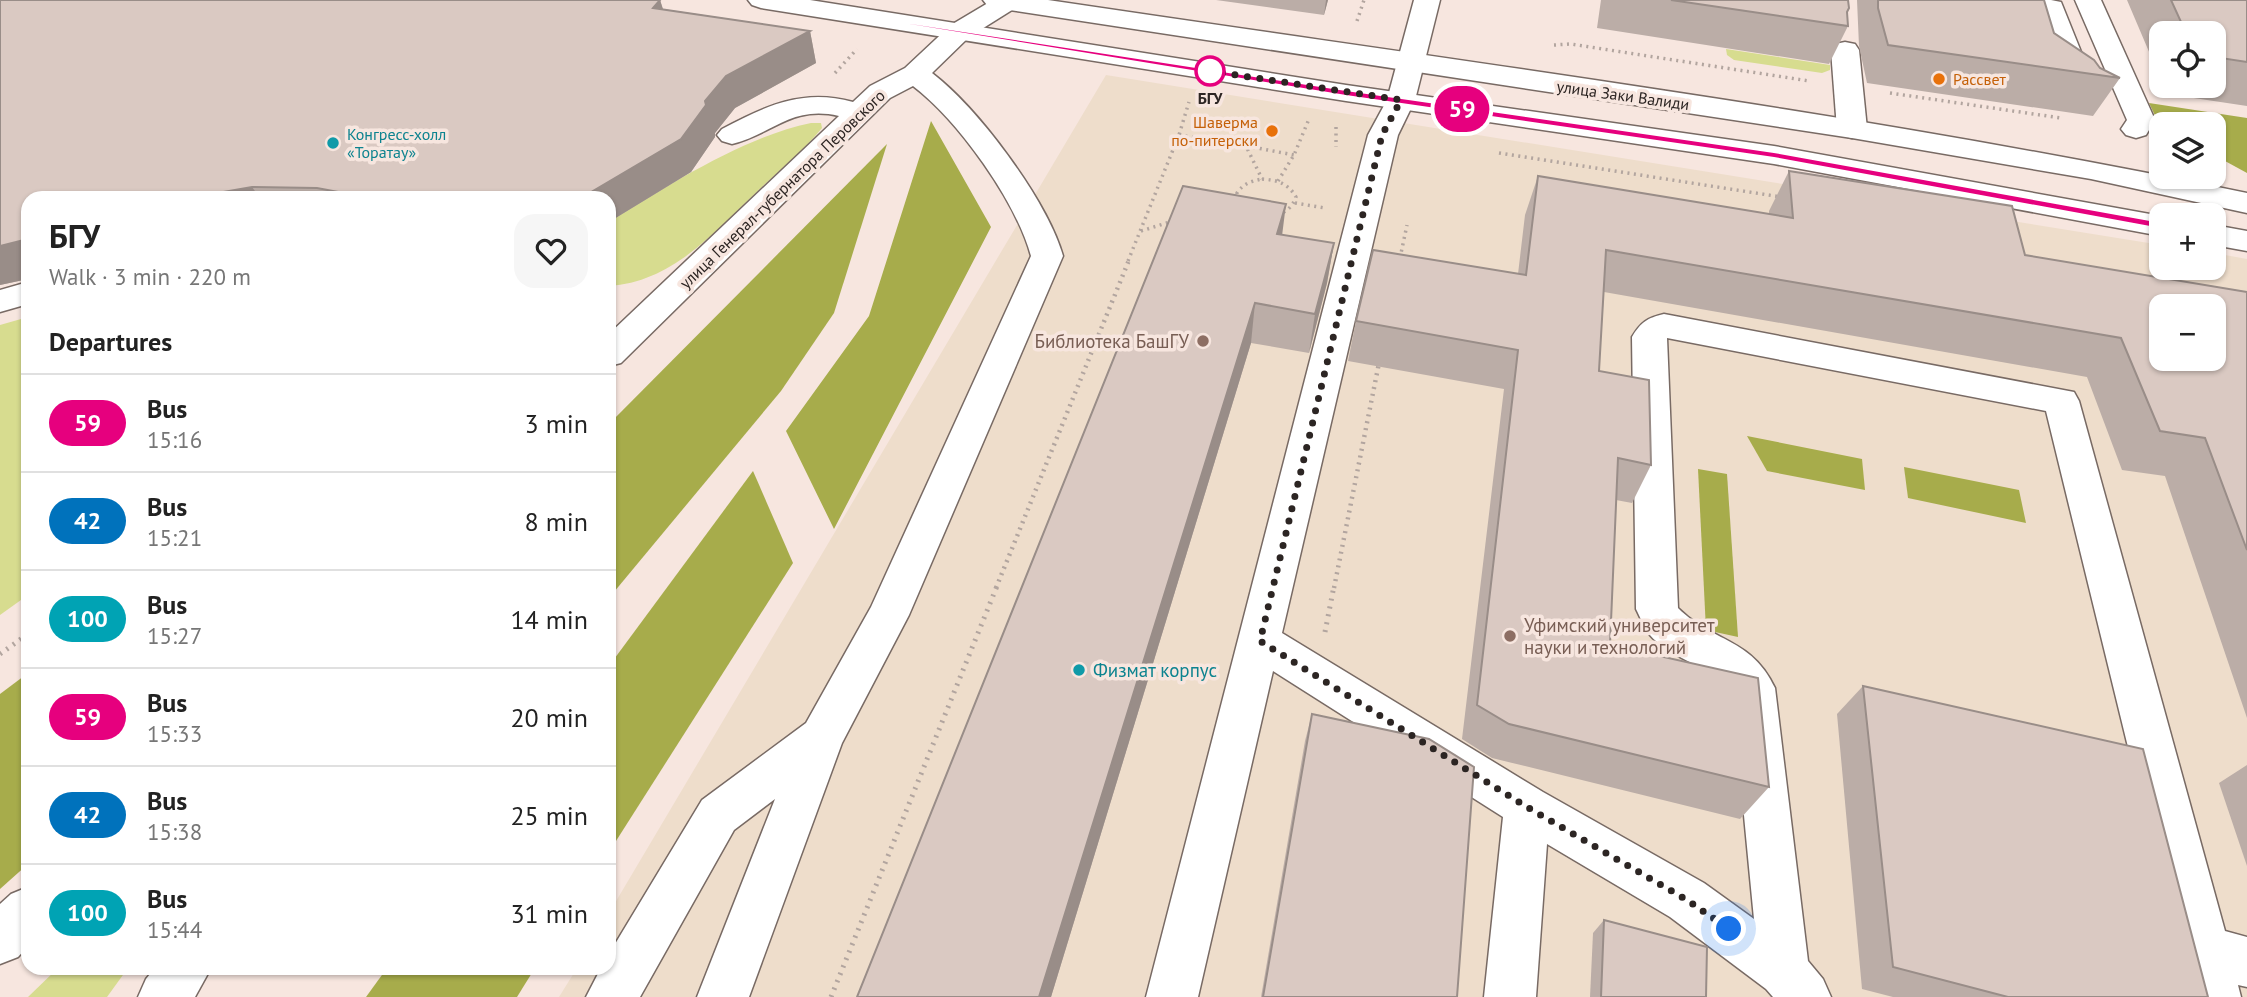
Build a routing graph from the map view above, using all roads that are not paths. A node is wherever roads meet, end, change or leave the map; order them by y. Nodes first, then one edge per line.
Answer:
1 (761, 0) edge
2 (1427, 0) edge
3 (1994, 0) edge
4 (2088, 0) edge
5 (1006, 1) edge
6 (960, 31) junction
7 (1844, 38) edge
8 (1410, 62) junction
9 (915, 74) junction
10 (2085, 98) edge
11 (1401, 100) junction
12 (858, 113) junction
13 (1852, 129) junction
14 (2136, 129) dead end
15 (732, 135) dead end
16 (2247, 203) edge
17 (2149, 224) edge
18 (2226, 237) edge
19 (2247, 241) edge
20 (21, 295) edge
21 (0, 301) edge
22 (617, 337) edge
23 (1260, 641) junction
24 (822, 737) junction
25 (1527, 807) junction
26 (21, 918) edge
27 (0, 939) edge
28 (2222, 970) edge
29 (181, 975) edge
30 (1795, 984) edge
31 (164, 997) edge
32 (612, 997) edge
33 (723, 997) edge
34 (1172, 997) edge
35 (1510, 997) edge

1 - 6 main road, улица Заки Валиди
2 - 8 main road
3 - 10 main road
4 - 14 main road
5 - 6 main road, улица Генерал-губернатора Перовского
5 - 8 main road, улица Заки Валиди
6 - 9 main road, улица Генерал-губернатора Перовского
6 - 11 main road, улица Заки Валиди
7 - 13 main road
8 - 11 main road
8 - 13 main road, улица Заки Валиди
9 - 12 main road, улица Генерал-губернатора Перовского
9 - 24 main road
11 - 17 main road, улица Заки Валиди
11 - 23 main road
12 - 15 main road
12 - 22 main road, улица Генерал-губернатора Перовского
13 - 16 main road, улица Заки Валиди
18 - 19 main road
20 - 21 main road
23 - 25 main road
23 - 34 main road
24 - 32 main road
24 - 33 main road
25 - 30 main road
25 - 35 main road
26 - 27 main road
28 - 30 main road
29 - 31 main road

